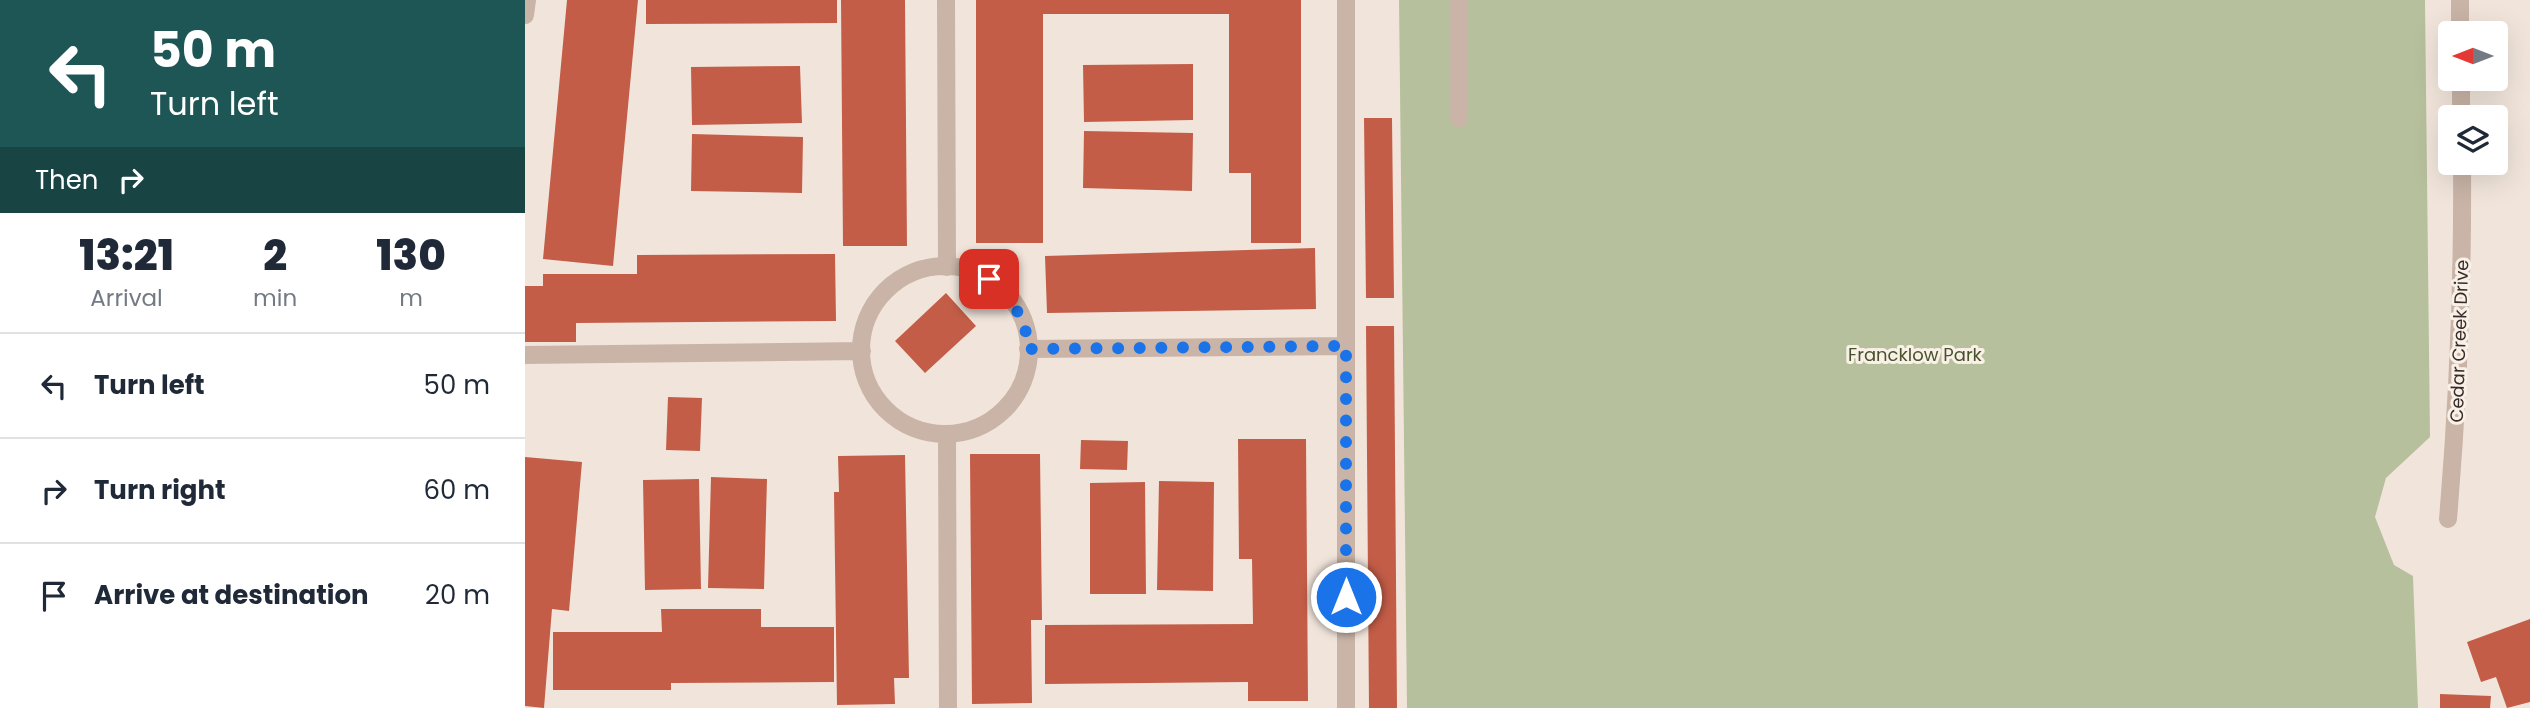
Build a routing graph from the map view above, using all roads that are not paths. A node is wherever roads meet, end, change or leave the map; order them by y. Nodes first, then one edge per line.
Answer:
1 (527, 0) edge
2 (946, 0) edge
3 (1346, 0) edge
4 (1458, 0) edge
5 (2460, 0) edge
6 (525, 15) edge
7 (2460, 21) edge
8 (1459, 118) dead end
9 (2462, 175) edge
10 (947, 267) junction
11 (1346, 346) junction
12 (1028, 349) junction
13 (862, 351) junction
14 (525, 355) edge
15 (947, 435) junction
16 (2448, 519) dead end
17 (948, 708) edge
18 (1346, 708) edge

1 - 6 street
2 - 10 street
3 - 11 street
4 - 8 street
5 - 7 street
9 - 16 street, Cedar Creek Drive
10 - 12 street
10 - 13 street
11 - 12 street
11 - 18 street
12 - 15 street
13 - 14 street
13 - 15 street
15 - 17 street

